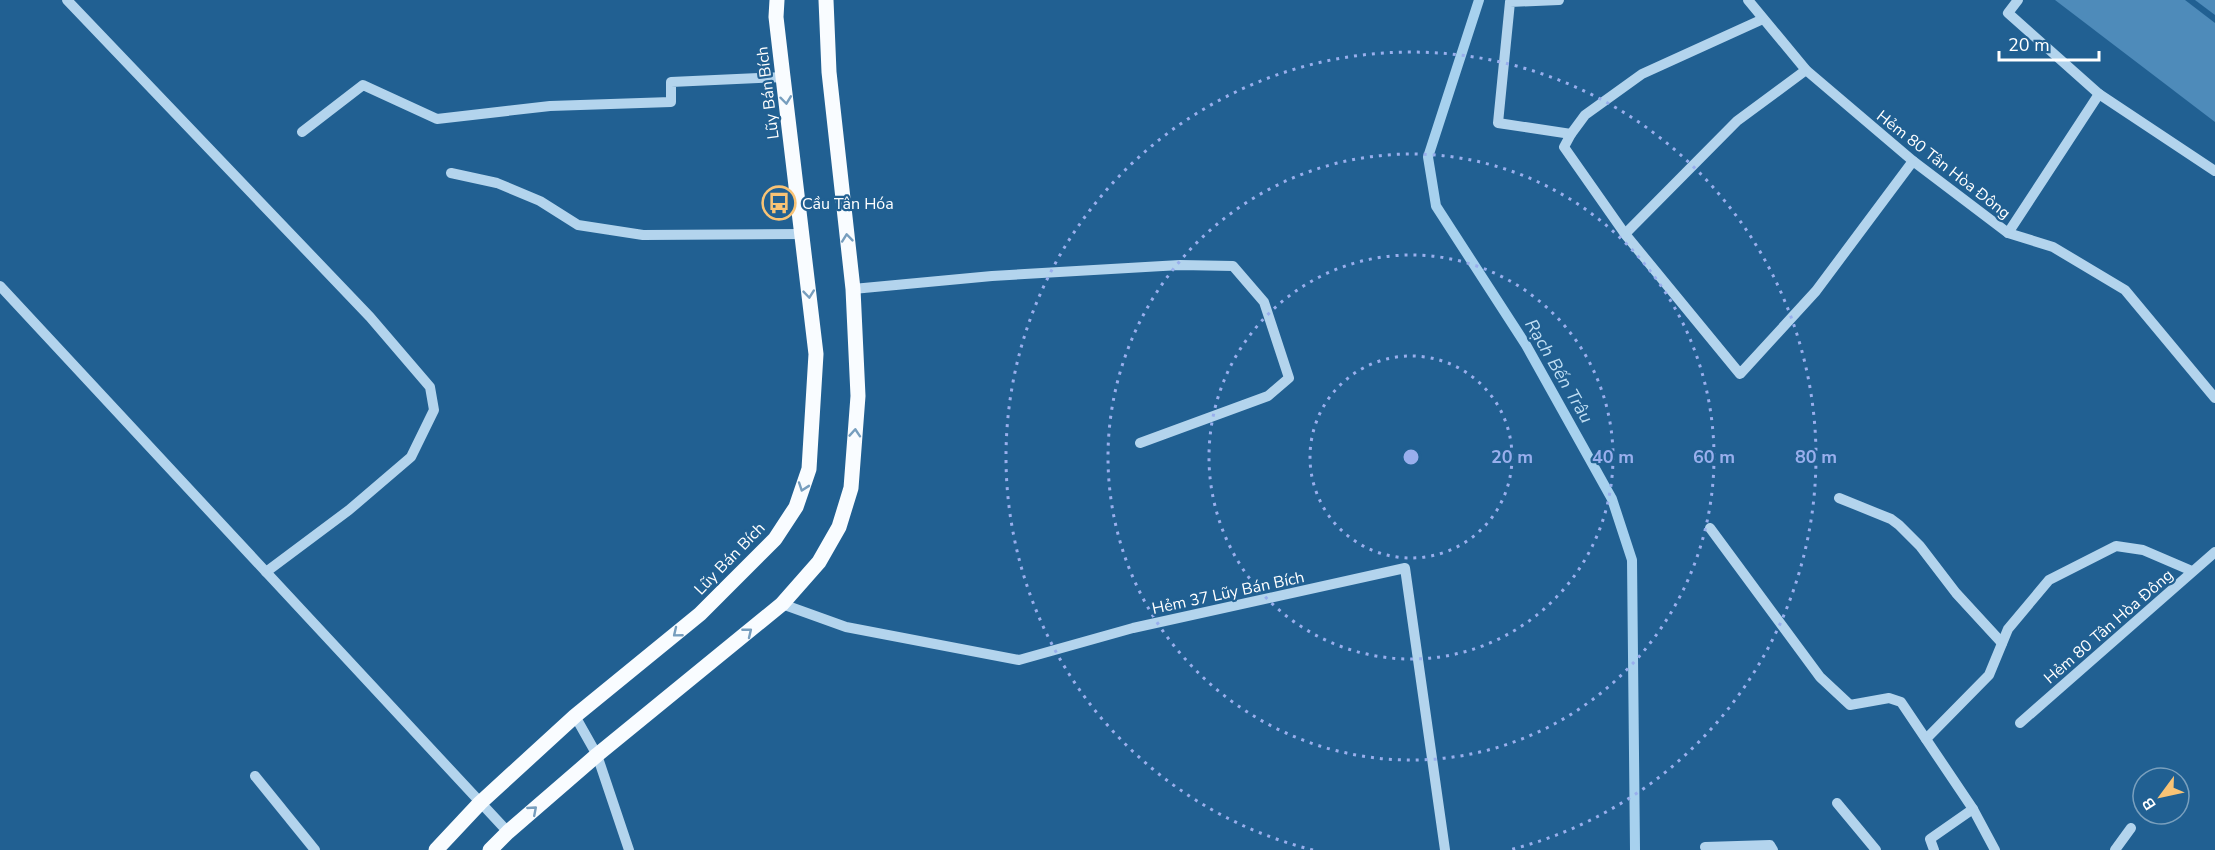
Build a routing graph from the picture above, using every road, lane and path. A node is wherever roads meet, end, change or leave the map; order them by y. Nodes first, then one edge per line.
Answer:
1 (67, 0) edge
2 (777, 0) edge
3 (826, 0) edge
4 (1559, 0) edge
5 (1748, 0) edge
6 (2018, 0) edge
7 (1763, 19) junction
8 (1806, 70) junction
9 (783, 77) junction
10 (2099, 94) junction
11 (302, 132) dead end
12 (1571, 134) junction
13 (1913, 161) junction
14 (2215, 171) edge
15 (451, 173) dead end
16 (2008, 233) junction
17 (802, 234) junction
18 (1625, 234) junction
19 (0, 286) edge
20 (853, 289) junction
21 (2215, 398) edge
22 (1140, 443) dead end
23 (1839, 498) dead end
24 (1710, 528) dead end
25 (2215, 552) edge
26 (2192, 571) junction
27 (266, 572) junction
28 (782, 604) junction
29 (2002, 643) junction
30 (575, 716) junction
31 (2020, 723) dead end
32 (1926, 739) junction
33 (597, 755) junction
34 (255, 776) dead end
35 (480, 803) junction
36 (1837, 803) dead end
37 (1973, 809) junction
38 (2131, 828) dead end
39 (508, 832) junction
40 (1705, 847) dead end
41 (315, 850) edge
42 (436, 850) edge
43 (490, 850) edge
44 (629, 850) edge
45 (1445, 850) edge
46 (1773, 850) edge
47 (1876, 850) edge
48 (1934, 850) edge
49 (1995, 850) edge
50 (2115, 850) edge

1 - 27 street
2 - 9 main road, Lũy Bán Bích
20 -> 3 main road
4 - 12 street
5 - 7 street, Hẻm 80 Tân Hòa Đông
6 - 10 street
7 - 8 street, Hẻm 80 Tân Hòa Đông
7 - 12 street
8 - 13 street, Hẻm 80 Tân Hòa Đông
8 - 18 street
9 - 11 street
9 -> 17 main road, Lũy Bán Bích
10 - 14 street
10 - 16 street
12 - 18 street
13 - 16 street, Hẻm 80 Tân Hòa Đông
13 - 18 street
15 - 17 street
16 - 21 street, Hẻm 80 Tân Hòa Đông
17 -> 30 main road, Lũy Bán Bích
19 - 27 street
20 - 22 street
28 -> 20 main road
23 - 29 street
24 - 32 street
25 - 26 street, Hẻm 80 Tân Hòa Đông
26 - 29 street
26 - 31 street, Hẻm 80 Tân Hòa Đông
27 - 35 street
33 -> 28 main road
28 - 45 street, Hẻm 37 Lũy Bán Bích
29 - 32 street
30 - 33 street
30 - 35 main road, Lũy Bán Bích
32 - 37 street
39 -> 33 main road
33 - 44 street
34 - 41 street
35 - 39 street
35 - 42 main road, Lũy Bán Bích
36 - 47 street
37 - 48 street
37 - 49 street
38 - 50 street
39 - 43 main road
40 - 46 street

